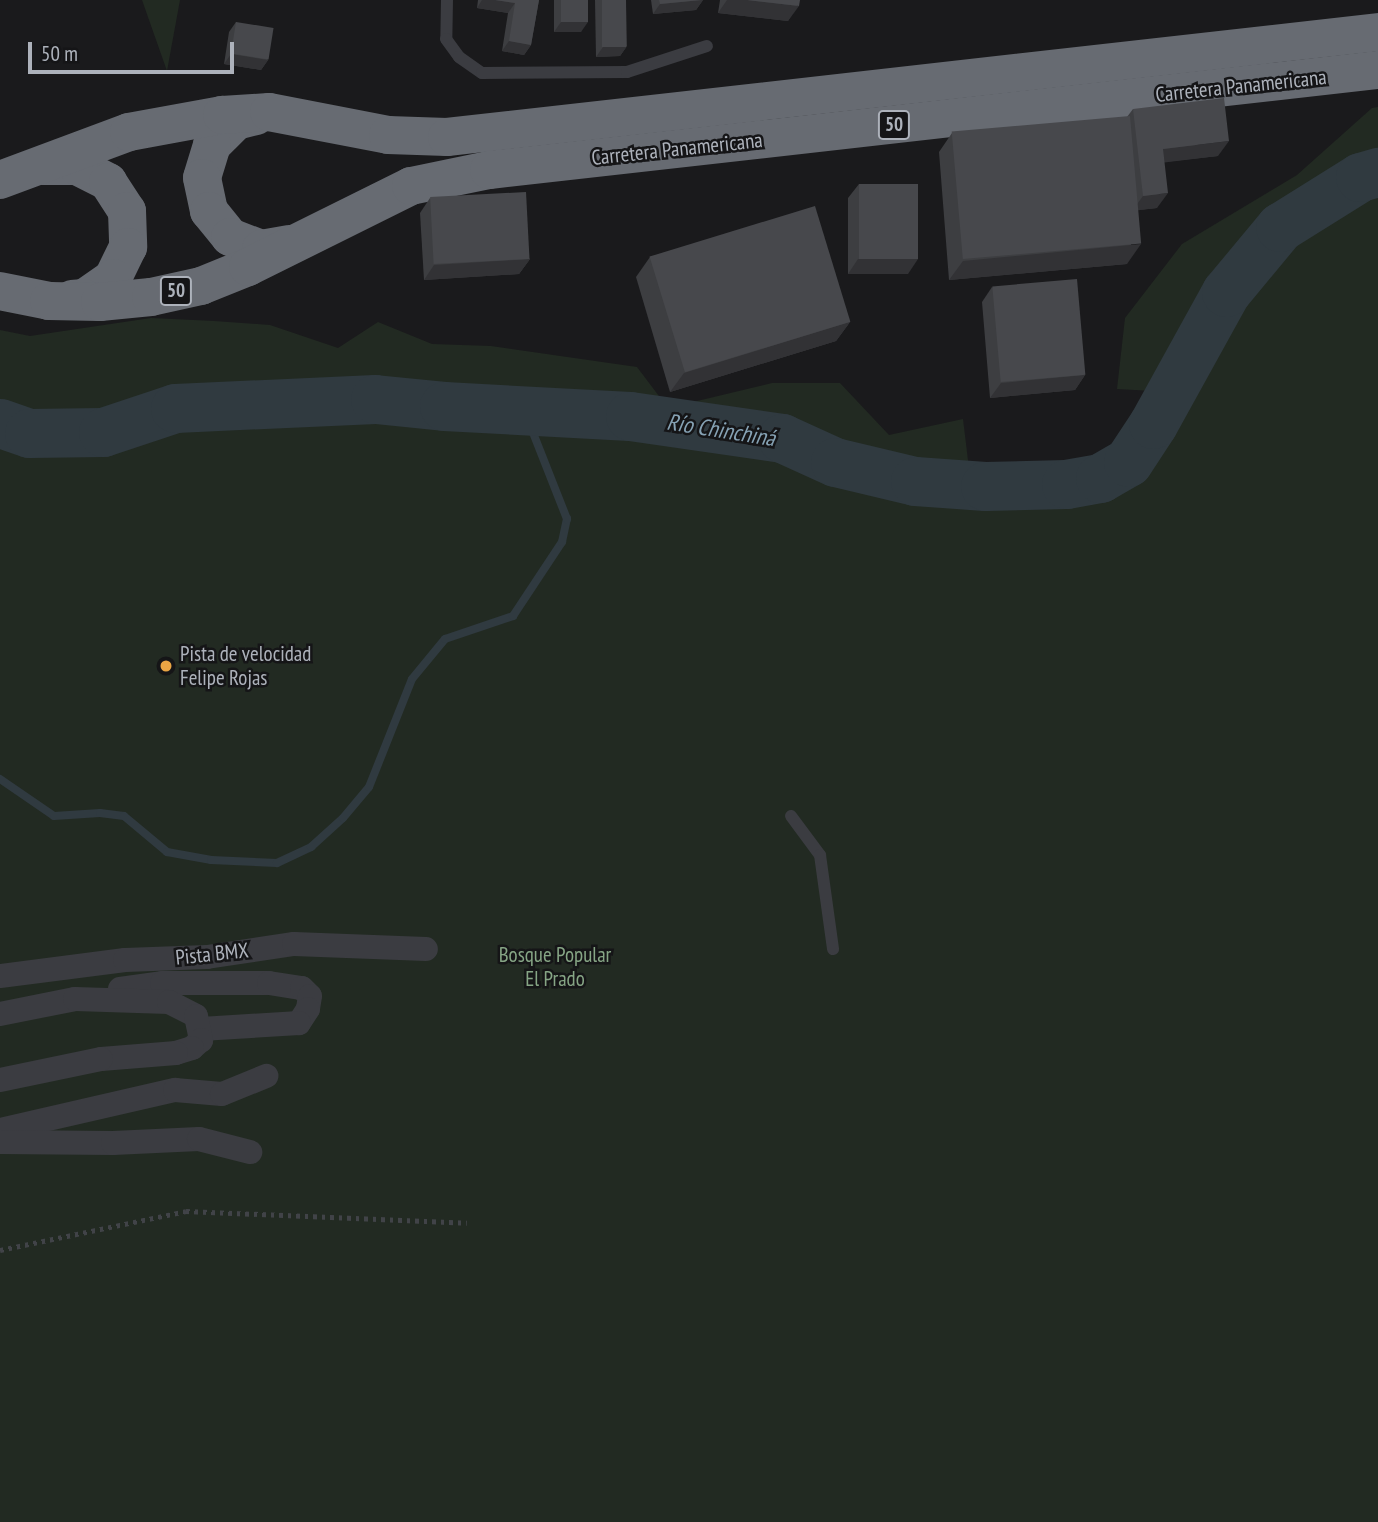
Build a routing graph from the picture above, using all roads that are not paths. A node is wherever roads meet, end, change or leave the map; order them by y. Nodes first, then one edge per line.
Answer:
1 (447, 0) edge
2 (1378, 32) edge
3 (706, 46) dead end
4 (1378, 70) edge
5 (268, 113) junction
6 (42, 166) junction
7 (0, 180) edge
8 (294, 243) junction
9 (0, 291) edge
10 (49, 301) junction
11 (792, 816) dead end
12 (425, 948) dead end
13 (833, 949) dead end
14 (0, 976) edge
15 (75, 999) junction
16 (0, 1014) edge
17 (201, 1030) junction
18 (266, 1076) dead end
19 (0, 1080) edge
20 (0, 1130) edge
21 (0, 1142) edge
22 (250, 1152) dead end

1 - 3 lane
2 - 5 highway, Carretera Panamericana / 50
4 - 8 highway, Carretera Panamericana / 50
5 - 6 highway, Carretera Panamericana / 50
5 - 8 highway
6 - 7 highway, Carretera Panamericana / 50
6 - 10 highway
8 - 10 highway, Carretera Panamericana / 50
9 - 10 highway, Carretera Panamericana / 50
11 - 13 lane
12 - 14 street, Pista BMX
15 - 16 street, Pista BMX
15 - 17 street, Pista BMX
15 - 17 street, Pista BMX
17 - 19 street
18 - 20 street
21 - 22 street

